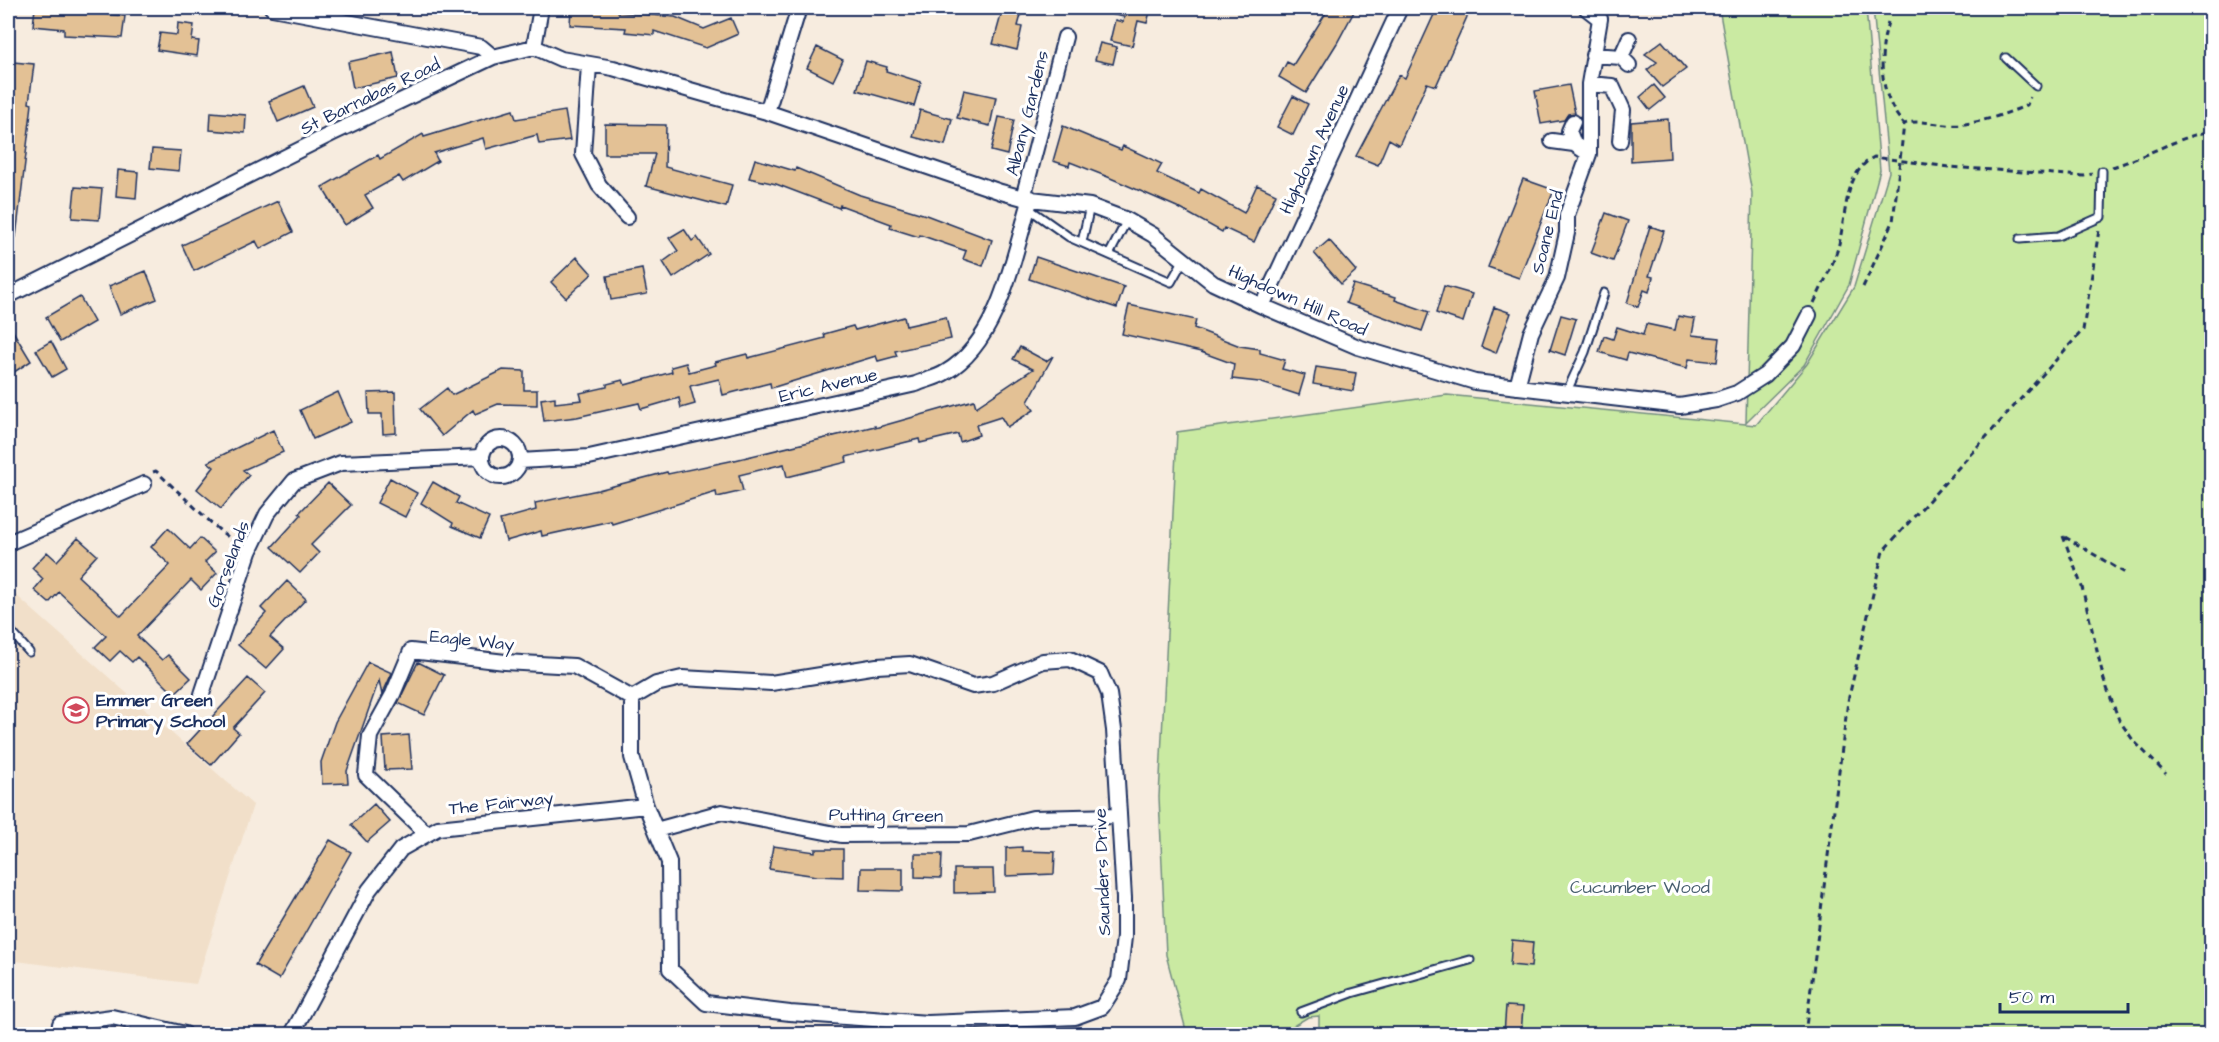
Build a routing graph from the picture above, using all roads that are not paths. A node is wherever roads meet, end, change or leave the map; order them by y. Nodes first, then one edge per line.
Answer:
1 (272, 8) edge
2 (542, 8) edge
3 (800, 8) edge
4 (1400, 8) edge
5 (1586, 8) edge
6 (1065, 37) dead end
7 (1629, 39) dead end
8 (534, 47) junction
9 (1593, 55) junction
10 (493, 57) junction
11 (2006, 57) dead end
12 (589, 65) junction
13 (1589, 84) junction
14 (2034, 85) road end
15 (767, 112) junction
16 (1573, 122) dead end
17 (1552, 141) dead end
18 (1620, 141) dead end
19 (1574, 144) junction
20 (1589, 154) junction
21 (2102, 171) road end
22 (1027, 201) junction
23 (1090, 206) junction
24 (627, 217) dead end
25 (1127, 220) junction
26 (2020, 239) dead end
27 (1082, 242) junction
28 (1110, 253) junction
29 (1184, 259) junction
30 (1604, 293) dead end
31 (8, 296) edge
32 (1262, 306) junction
33 (1809, 315) road end
34 (1517, 387) junction
35 (1567, 391) junction
36 (482, 457) junction
37 (520, 461) junction
38 (144, 480) road end
39 (8, 543) edge
40 (8, 628) edge
41 (15, 637) junction
42 (8, 645) edge
43 (29, 652) dead end
44 (202, 693) dead end
45 (632, 698) junction
46 (646, 806) junction
47 (1117, 816) junction
48 (656, 830) junction
49 (427, 834) junction
50 (1470, 960) dead end
51 (1301, 1012) dead end
52 (58, 1035) edge
53 (185, 1035) edge
54 (292, 1035) edge

1 - 10 street
2 - 8 street
3 - 15 street
4 - 32 street, Highdown Avenue
5 - 9 street, Soane End
6 - 22 street, Albany Gardens
7 - 9 street
8 - 10 street, St Barnabas Road
8 - 12 street
9 - 13 street, Soane End
10 - 31 street, St Barnabas Road
11 - 14 lane
12 - 15 street
12 - 24 street
13 - 18 street
13 - 20 street, Soane End
15 - 22 street, Highdown Hill Road
16 - 19 street
17 - 19 street
19 - 20 street
20 - 34 street, Soane End
21 - 26 lane
22 - 23 street, Highdown Hill Road
22 - 27 lane
22 - 37 street, Eric Avenue
23 - 25 street, Highdown Hill Road
23 - 27 lane
25 - 28 lane
25 - 29 street, Highdown Hill Road
27 - 28 lane
28 - 29 lane
29 - 32 street, Highdown Hill Road
30 - 35 lane
32 - 34 street, Highdown Hill Road
33 - 35 street, Highdown Hill Road
34 - 35 street, Highdown Hill Road
36 - 37 street
36 - 37 street
36 - 44 street, Gorselands
38 - 39 street
40 - 41 lane
41 - 42 lane
41 - 43 lane
45 - 46 street, Saunders Drive
45 - 47 street, Saunders Drive
45 - 49 street, Eagle Way
46 - 48 street, Saunders Drive
46 - 49 street, The Fairway
47 - 48 street, Putting Green
47 - 48 street, Saunders Drive
49 - 54 street, The Fairway
50 - 51 lane
52 - 53 street

